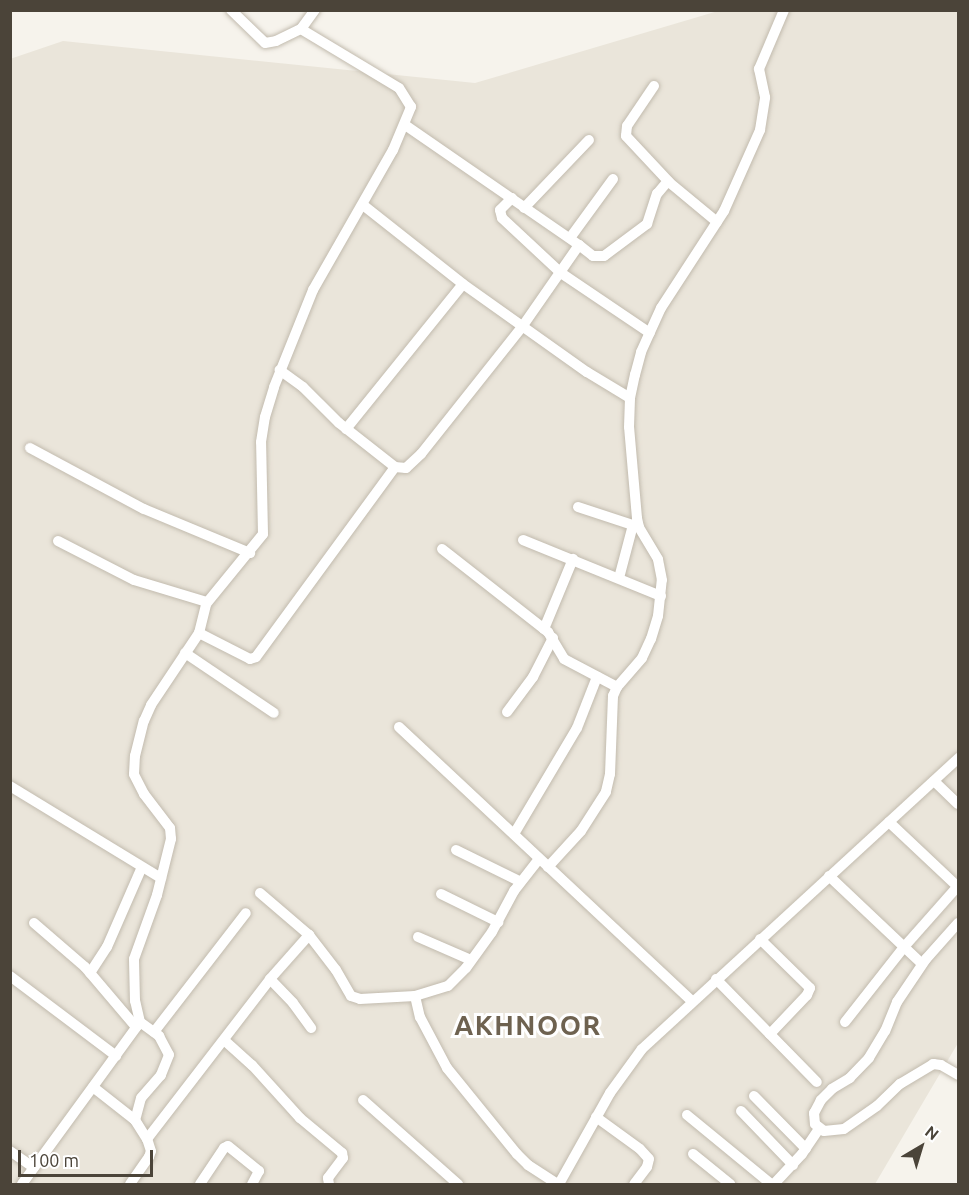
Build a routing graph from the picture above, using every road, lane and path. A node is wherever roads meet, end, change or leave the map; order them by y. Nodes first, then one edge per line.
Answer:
1 (231, 10) edge
2 (315, 10) edge
3 (784, 10) edge
4 (302, 29) junction
5 (654, 86) dead end
6 (405, 125) junction
7 (589, 140) dead end
8 (613, 179) dead end
9 (668, 181) junction
10 (512, 198) junction
11 (363, 205) junction
12 (525, 208) junction
13 (717, 222) junction
14 (575, 242) junction
15 (561, 273) junction
16 (463, 284) junction
17 (522, 327) junction
18 (650, 333) junction
19 (280, 370) junction
20 (630, 398) junction
21 (346, 429) junction
22 (30, 448) dead end
23 (395, 467) junction
24 (578, 507) dead end
25 (636, 526) junction
26 (523, 540) dead end
27 (58, 541) dead end
28 (442, 549) dead end
29 (250, 553) junction
30 (573, 559) junction
31 (619, 578) junction
32 (661, 596) junction
33 (207, 602) junction
34 (544, 629) junction
35 (199, 633) junction
36 (554, 638) junction
37 (185, 653) junction
38 (597, 677) junction
39 (617, 687) junction
40 (507, 712) dead end
41 (274, 713) dead end
42 (399, 727) dead end
43 (958, 760) edge
44 (934, 781) junction
45 (10, 786) edge
46 (958, 804) edge
47 (889, 822) junction
48 (514, 834) junction
49 (456, 849) dead end
50 (539, 859) junction
51 (142, 867) junction
52 (550, 870) junction
53 (829, 876) junction
54 (161, 878) junction
55 (521, 882) junction
56 (958, 886) edge
57 (260, 893) dead end
58 (441, 894) dead end
59 (246, 913) dead end
60 (498, 921) junction
61 (34, 923) dead end
62 (958, 923) edge
63 (309, 935) junction
64 (418, 937) dead end
65 (760, 939) junction
66 (904, 947) junction
67 (471, 960) junction
68 (922, 964) junction
69 (90, 973) junction
70 (10, 976) edge
71 (270, 979) junction
72 (716, 980) junction
73 (416, 1001) junction
74 (692, 1001) junction
75 (845, 1022) dead end
76 (138, 1024) junction
77 (311, 1028) dead end
78 (154, 1032) junction
79 (770, 1034) junction
80 (224, 1040) junction
81 (116, 1056) junction
82 (958, 1075) edge
83 (817, 1082) dead end
84 (93, 1087) junction
85 (754, 1096) dead end
86 (363, 1100) dead end
87 (741, 1111) dead end
88 (687, 1115) dead end
89 (596, 1117) junction
90 (135, 1120) junction
91 (819, 1129) junction
92 (147, 1139) junction
93 (806, 1149) junction
94 (10, 1151) edge
95 (693, 1154) dead end
96 (793, 1165) junction
97 (34, 1168) junction
98 (775, 1184) edge
99 (22, 1185) edge
100 (130, 1185) edge
101 (200, 1185) edge
102 (252, 1185) edge
103 (329, 1185) edge
104 (458, 1185) edge
105 (558, 1185) edge
106 (634, 1185) edge
107 (730, 1185) edge

1 - 4 street
2 - 4 street
3 - 13 street
4 - 6 street
5 - 9 street
6 - 10 street
6 - 11 street
7 - 12 street
8 - 14 street
9 - 13 street
9 - 14 street
10 - 12 street
10 - 15 street
11 - 16 street
11 - 19 street
12 - 14 street
13 - 18 street
14 - 15 street
15 - 17 street
15 - 18 street
16 - 17 street
16 - 21 street
17 - 20 street
17 - 23 street
18 - 20 street
19 - 21 street
19 - 29 street
20 - 25 street
21 - 23 street
22 - 29 street
23 - 35 street
24 - 25 street
25 - 31 street
25 - 32 street
26 - 30 street
27 - 33 street
28 - 34 street
29 - 33 street
30 - 31 street
30 - 34 street
31 - 32 street
32 - 39 street
33 - 35 street
34 - 36 street
35 - 37 street
36 - 38 street
36 - 40 street
37 - 41 street
37 - 54 street
38 - 39 street
38 - 48 street
39 - 52 street
42 - 48 street
43 - 44 street
44 - 46 street
44 - 47 street
45 - 51 street
47 - 53 street
47 - 56 street
48 - 50 street
49 - 55 street
50 - 52 street
50 - 55 street
51 - 54 street
51 - 69 street
52 - 74 street
53 - 65 street
53 - 66 street
54 - 76 street
55 - 60 street
56 - 66 street
57 - 63 street
58 - 60 street
59 - 78 street
60 - 67 street
61 - 69 street
62 - 68 street
63 - 71 street
63 - 73 street
64 - 67 street
65 - 72 street
65 - 79 street
66 - 68 street
66 - 75 street
67 - 73 street
68 - 91 street
69 - 76 street
70 - 81 street
71 - 77 street
71 - 80 street
72 - 74 street
72 - 79 street
73 - 105 street
74 - 89 street
76 - 78 street
76 - 81 street
78 - 90 street
79 - 83 street
80 - 92 street
80 - 103 street
81 - 84 street
82 - 91 street
84 - 90 street
84 - 97 street
85 - 93 street
86 - 104 street
87 - 96 street
88 - 98 street
89 - 105 street
89 - 106 street
90 - 92 street
91 - 93 street
92 - 100 street
93 - 96 street
94 - 97 street
95 - 107 street
96 - 98 street
97 - 99 street
101 - 102 street

